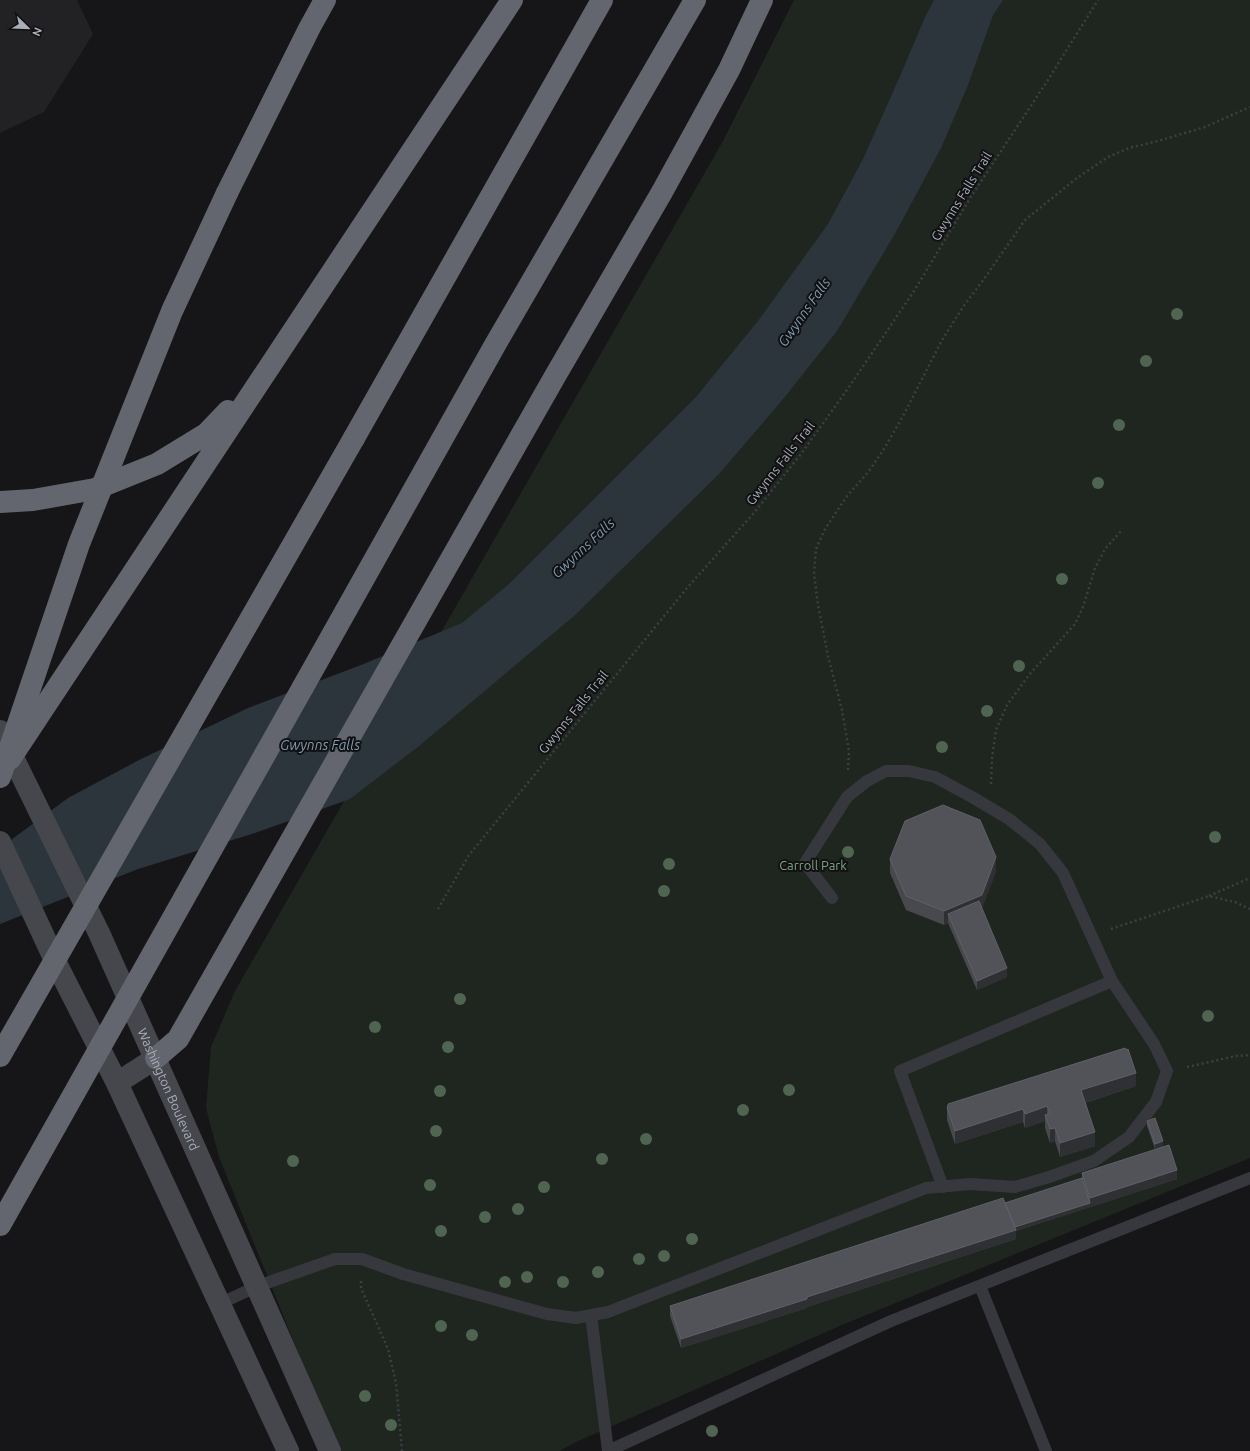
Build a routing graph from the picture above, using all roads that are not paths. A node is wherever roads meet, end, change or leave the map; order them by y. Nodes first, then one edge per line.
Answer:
1 (325, 0) edge
2 (512, 0) edge
3 (602, 0) edge
4 (695, 0) edge
5 (762, 0) edge
6 (265, 373) junction
7 (0, 502) edge
8 (0, 731) edge
9 (12, 755) junction
10 (0, 775) edge
11 (0, 842) edge
12 (832, 898) dead end
13 (1112, 981) junction
14 (0, 1056) edge
15 (156, 1058) junction
16 (117, 1083) junction
17 (1250, 1178) edge
18 (943, 1187) junction
19 (0, 1226) edge
20 (258, 1286) junction
21 (980, 1286) junction
22 (218, 1304) junction
23 (591, 1315) junction
24 (288, 1451) edge
25 (330, 1451) edge
26 (608, 1451) edge
27 (1046, 1451) edge

1 - 10 highway, bridge
2 - 6 highway
3 - 14 highway, bridge
4 - 19 highway, bridge
5 - 15 highway
6 - 7 highway
6 - 9 highway
8 - 9 main road, Washington Boulevard
9 - 10 highway
9 - 15 main road, Washington Boulevard
11 - 16 main road
12 - 13 lane
13 - 18 lane
13 - 18 lane
15 - 16 main road
15 - 20 main road, Washington Boulevard
16 - 22 main road
17 - 21 lane
18 - 23 lane
20 - 22 lane
20 - 23 lane
20 - 25 main road, Washington Boulevard
21 - 26 lane
21 - 27 lane
22 - 24 main road
23 - 26 lane

